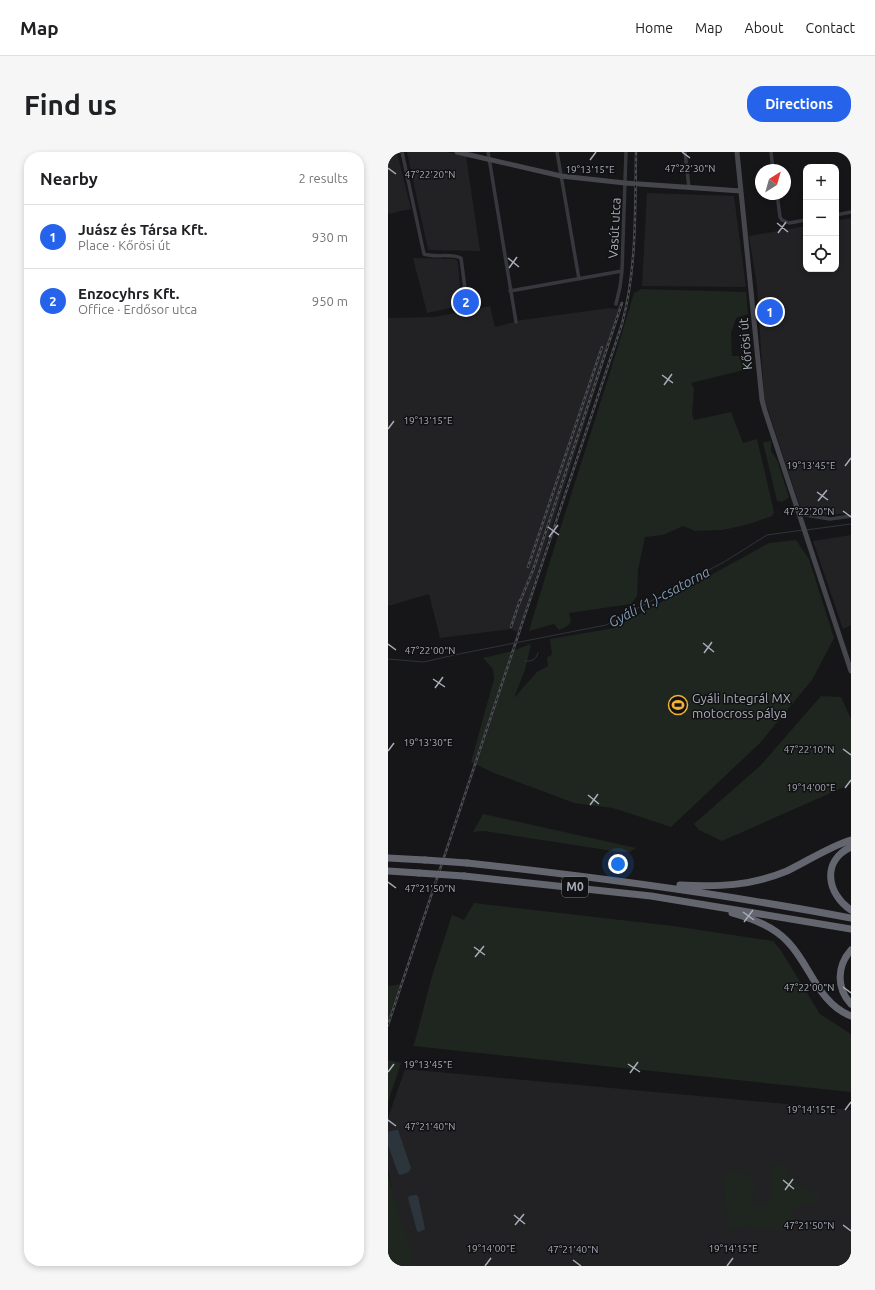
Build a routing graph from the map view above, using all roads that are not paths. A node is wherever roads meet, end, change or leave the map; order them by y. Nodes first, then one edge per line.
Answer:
1 (402, 152) edge
2 (457, 152) edge
3 (488, 152) edge
4 (557, 152) edge
5 (626, 152) edge
6 (685, 152) edge
7 (737, 152) edge
8 (770, 152) edge
9 (489, 160) junction
10 (772, 164) edge
11 (561, 176) junction
12 (625, 183) junction
13 (689, 188) junction
14 (741, 191) junction
15 (778, 200) edge
16 (851, 212) edge
17 (839, 214) edge
18 (803, 221) edge
19 (622, 271) junction
20 (579, 279) junction
21 (510, 291) junction
22 (466, 304) dead end
23 (616, 304) dead end
24 (516, 322) dead end
25 (799, 514) junction
26 (851, 516) edge
27 (851, 671) edge
28 (851, 840) edge
29 (851, 847) edge
30 (388, 858) edge
31 (388, 871) edge
32 (654, 885) junction
33 (685, 901) junction
34 (851, 910) edge
35 (851, 918) edge
36 (851, 929) edge
37 (851, 950) edge
38 (851, 1004) edge
39 (851, 1016) edge

1 - 22 street
2 - 9 main road
3 - 9 street
4 - 11 street
5 - 12 street, Vasút utca
6 - 13 street
7 - 14 main road, Kőrösi út
8 - 10 street
9 - 11 main road
9 - 21 street
11 - 12 main road
11 - 20 street
12 - 13 main road
12 - 19 street, Vasút utca
13 - 14 main road
14 - 25 main road, Kőrösi út
15 - 18 street
16 - 17 street
19 - 20 street
19 - 23 street, Vasút utca
20 - 21 street
21 - 24 street
25 - 26 street
25 - 27 main road, Kőrösi út
28 - 32 highway
29 - 34 highway
30 - 32 highway, M0, bridge
31 - 33 highway, M0, bridge
32 - 35 highway, M0
33 - 36 highway, M0
33 - 39 highway
37 - 38 highway

